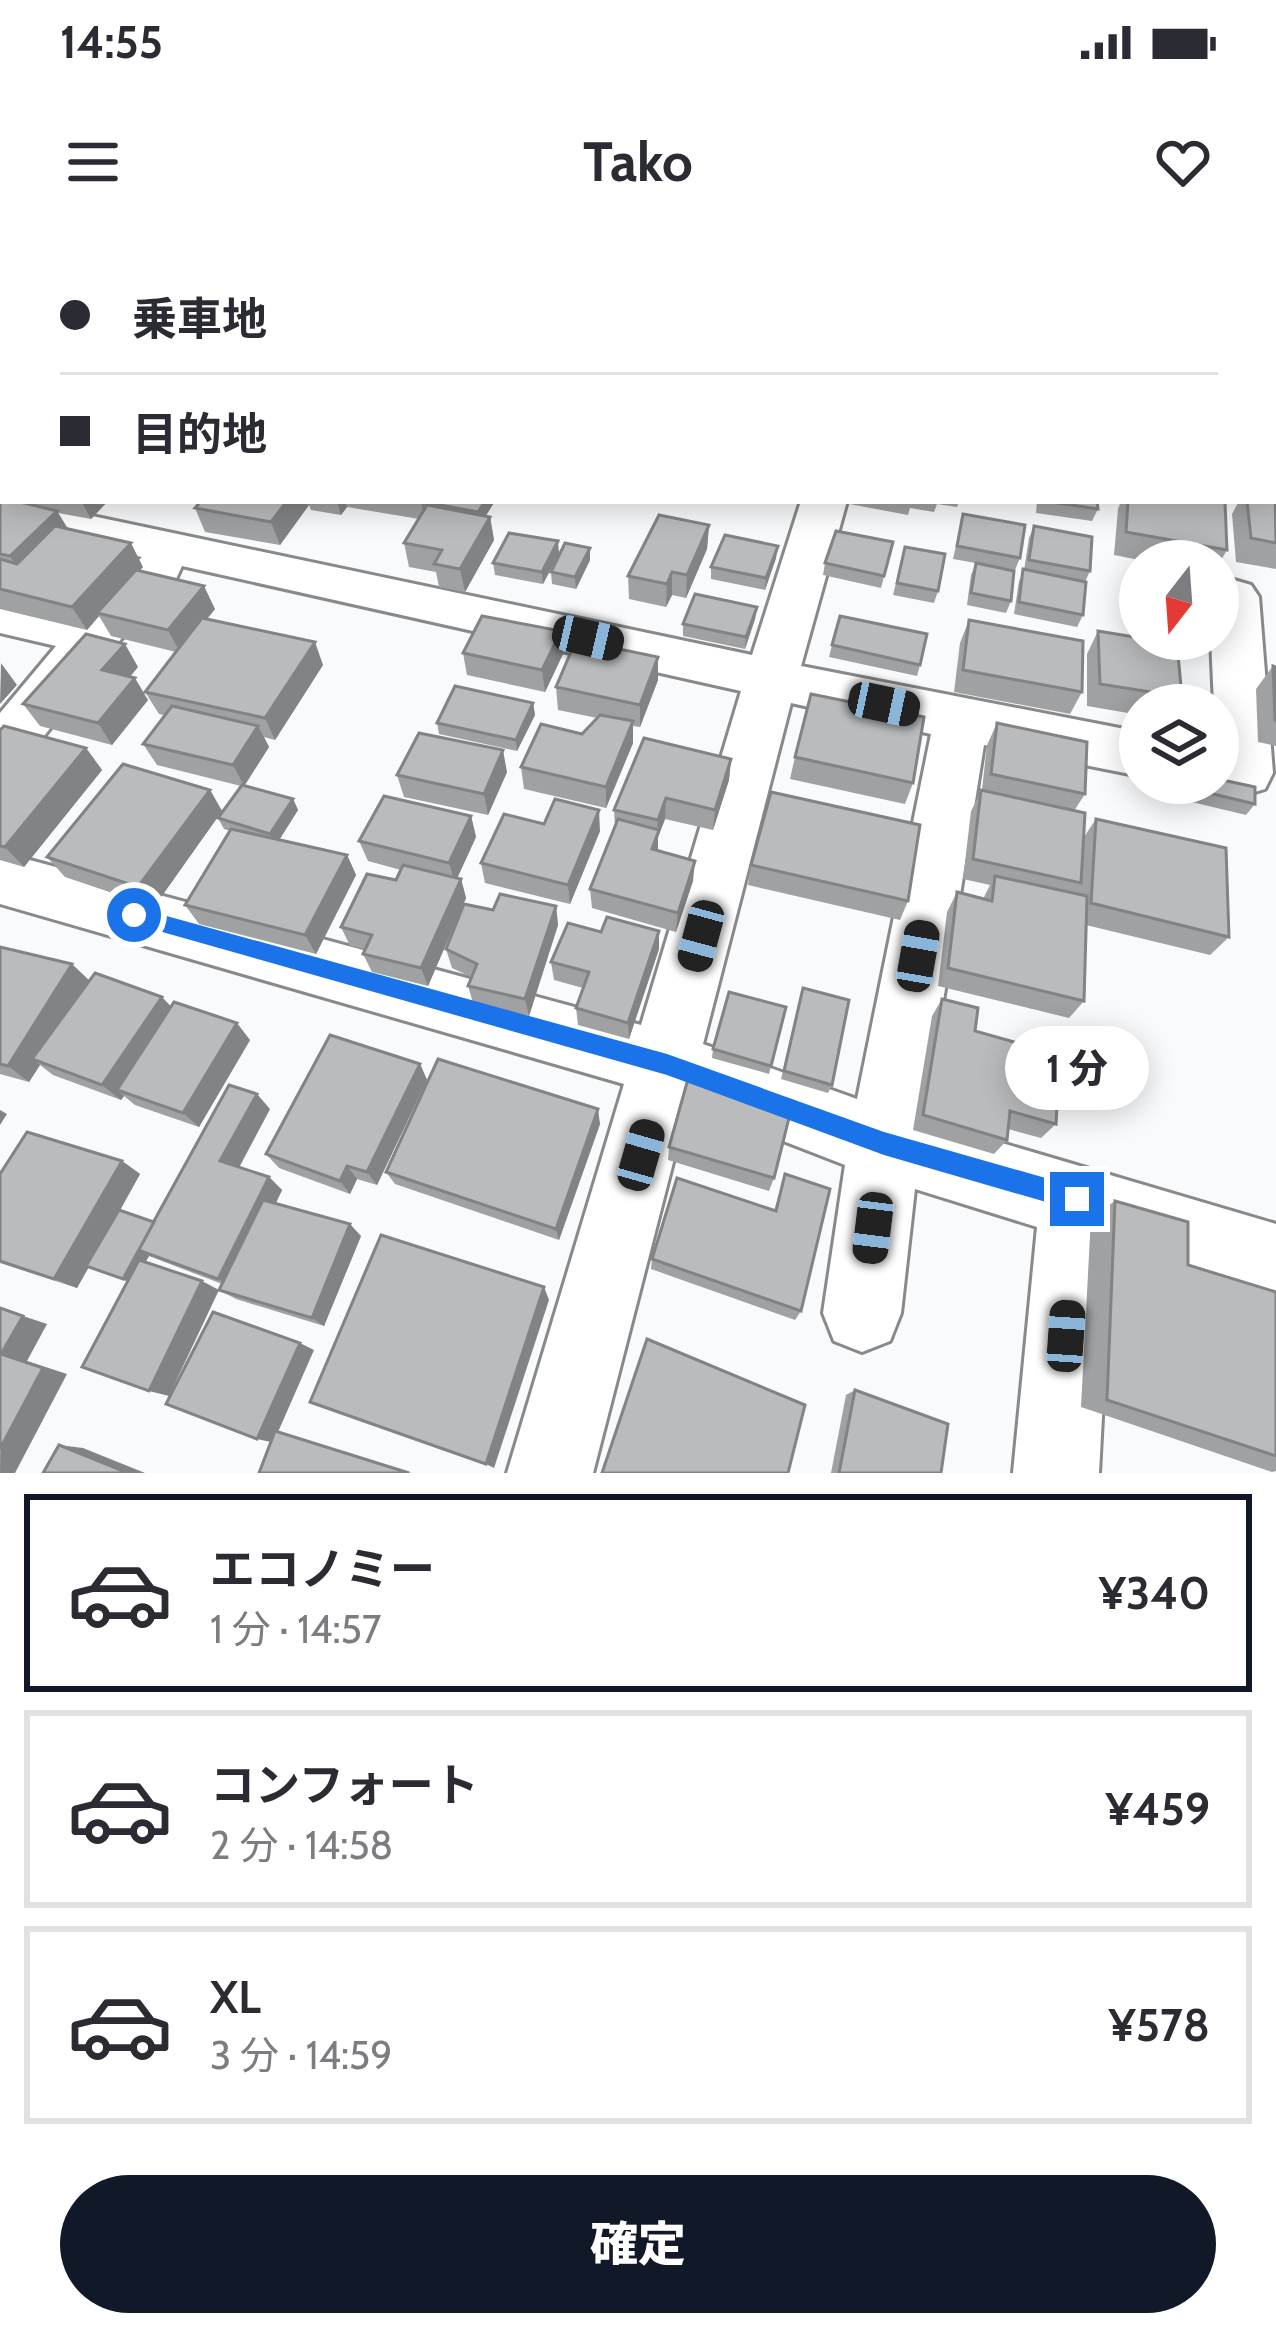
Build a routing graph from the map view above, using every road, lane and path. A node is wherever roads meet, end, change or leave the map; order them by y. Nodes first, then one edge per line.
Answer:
1 (823, 504) edge
2 (0, 511) edge
3 (179, 547) junction
4 (0, 616) edge
5 (93, 637) junction
6 (1238, 660) edge
7 (770, 679) junction
8 (961, 720) junction
9 (1119, 750) edge
10 (0, 752) edge
11 (1246, 774) edge
12 (0, 878) edge
13 (667, 1064) junction
14 (884, 1144) junction
15 (1077, 1199) junction
16 (1276, 1262) edge
17 (862, 1313) dead end
18 (550, 1473) edge
19 (1056, 1473) edge

1 - 7 street
2 - 3 street
3 - 5 street
3 - 7 street
4 - 5 street
5 - 10 street
6 - 11 street
7 - 8 street
7 - 13 street
8 - 9 street
8 - 14 street
12 - 13 street
13 - 14 street
13 - 18 street
14 - 15 street
14 - 17 street
15 - 16 street
15 - 19 street

